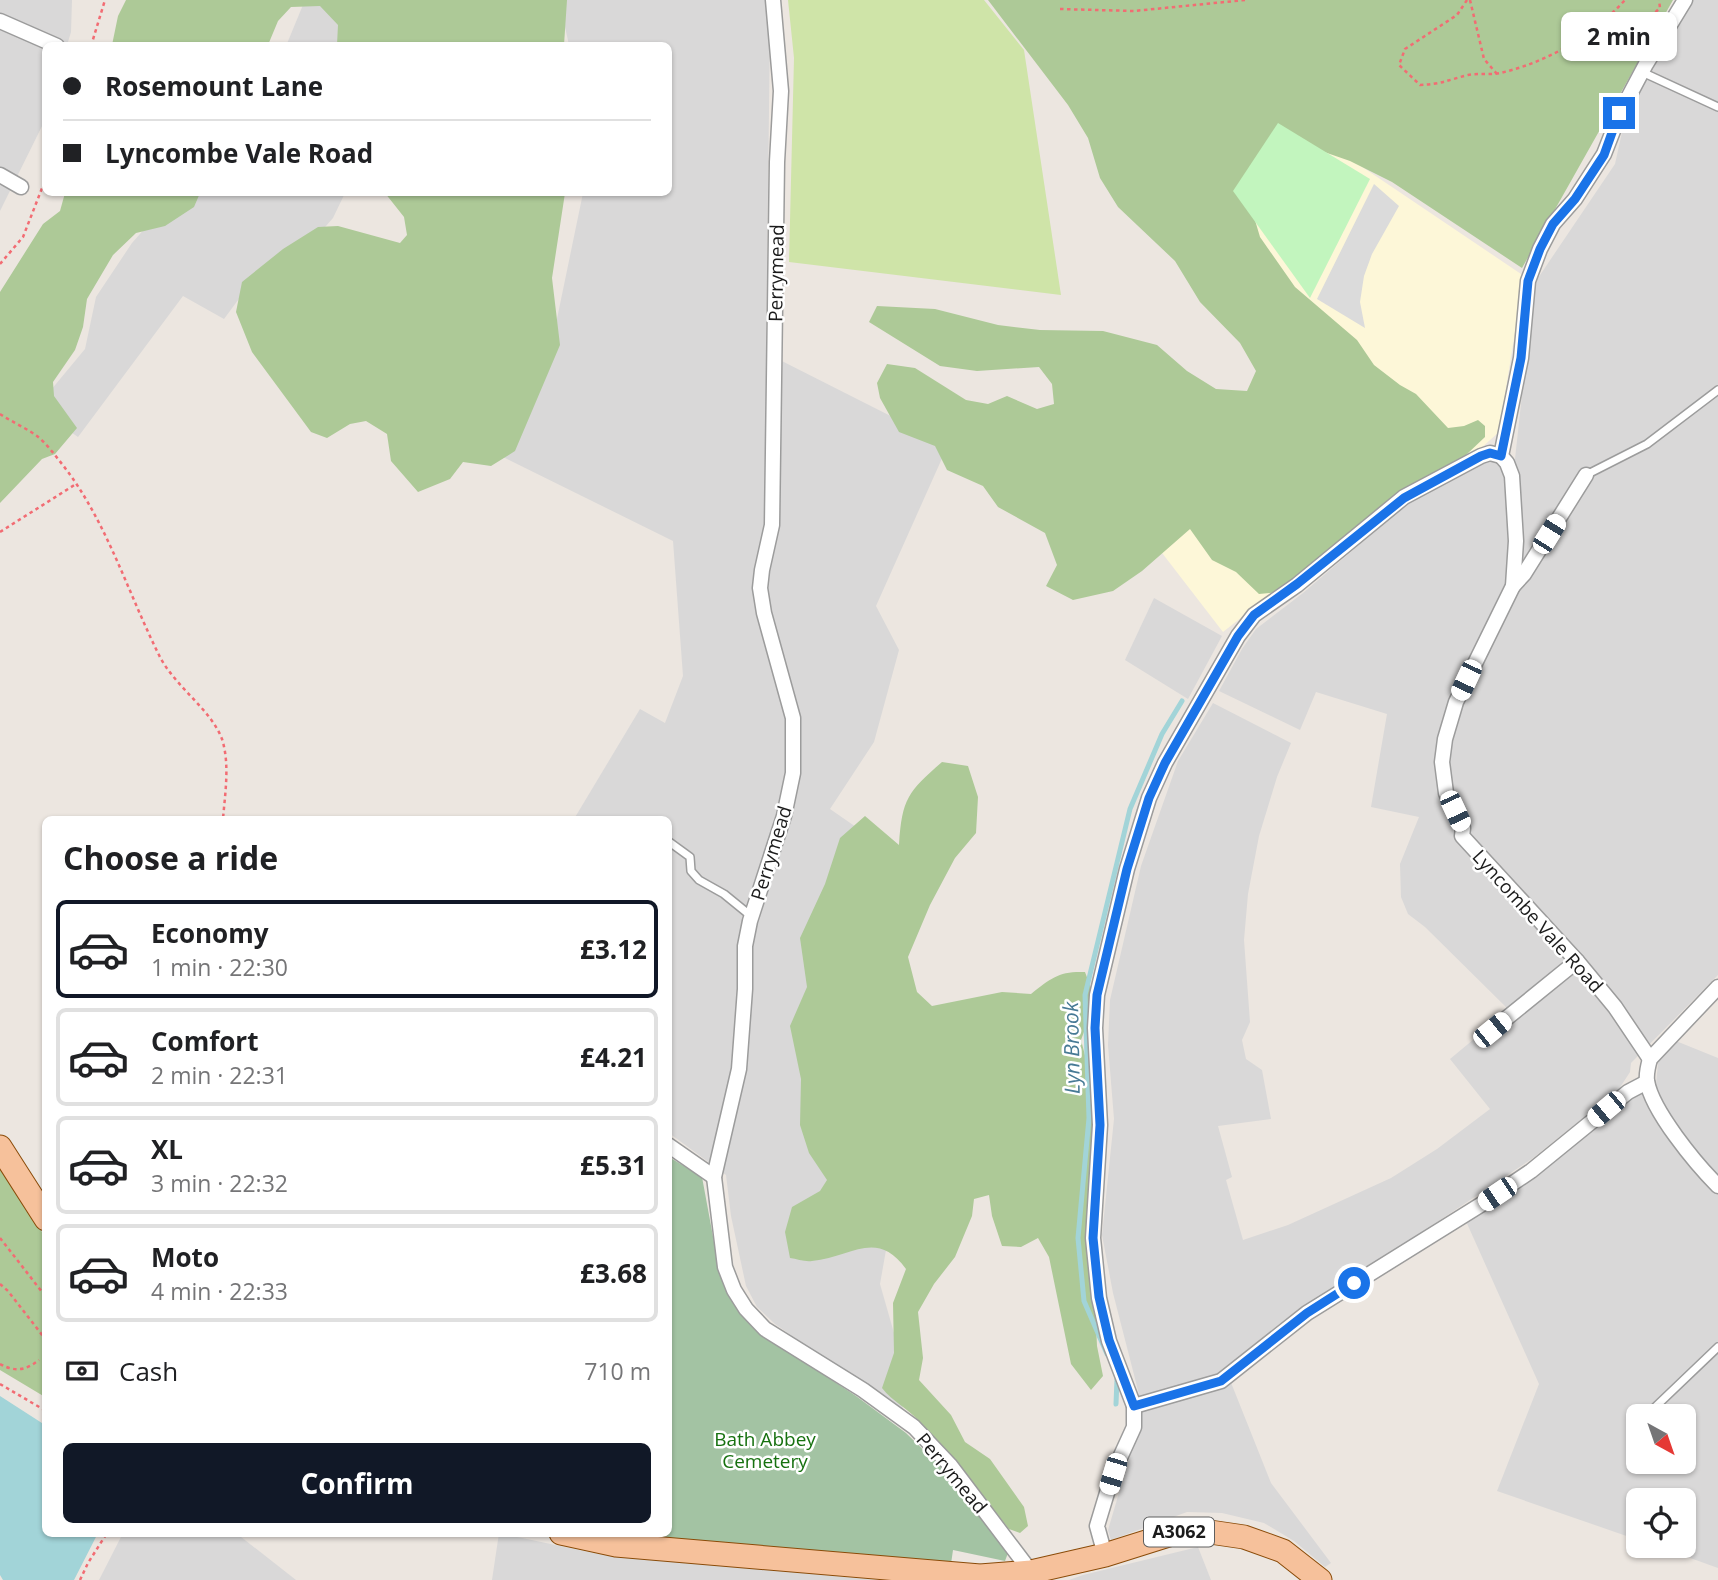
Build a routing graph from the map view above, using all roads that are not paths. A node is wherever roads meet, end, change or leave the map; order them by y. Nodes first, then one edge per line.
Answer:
1 (773, 0) edge
2 (1685, 0) edge
3 (0, 21) edge
4 (48, 42) edge
5 (1642, 72) junction
6 (1718, 107) edge
7 (0, 176) edge
8 (21, 187) dead end
9 (1718, 390) edge
10 (1501, 456) junction
11 (1586, 475) joint
12 (1513, 586) junction
13 (672, 844) edge
14 (751, 916) junction
15 (1577, 961) junction
16 (1718, 987) edge
17 (1492, 1030) dead end
18 (1650, 1059) junction
19 (1647, 1082) junction
20 (0, 1147) edge
21 (672, 1148) edge
22 (714, 1177) junction
23 (1718, 1186) edge
24 (42, 1213) edge
25 (1718, 1347) edge
26 (1658, 1404) edge
27 (1134, 1406) junction
28 (579, 1537) edge
29 (1105, 1555) junction
30 (1031, 1572) junction
31 (979, 1578) edge
32 (1320, 1580) edge

1 - 14 street, Perrymead
2 - 5 street
3 - 4 street
5 - 6 lane
5 - 10 street
7 - 8 street
9 - 11 lane
10 - 12 street, Lyncombe Vale Road
10 - 27 street
11 - 12 street
12 - 15 street, Lyncombe Vale Road
13 - 14 lane
14 - 22 street, Perrymead
15 - 17 street
15 - 18 street, Lyncombe Vale Road
16 - 18 street
18 - 19 street
19 - 23 street
19 - 27 street
20 - 24 main road
21 - 22 street
22 - 30 street, Perrymead
25 - 26 lane
27 - 29 street
28 - 31 main road, A3062
29 - 30 main road, A3062
29 - 32 main road, A3062
30 - 31 main road, A3062

